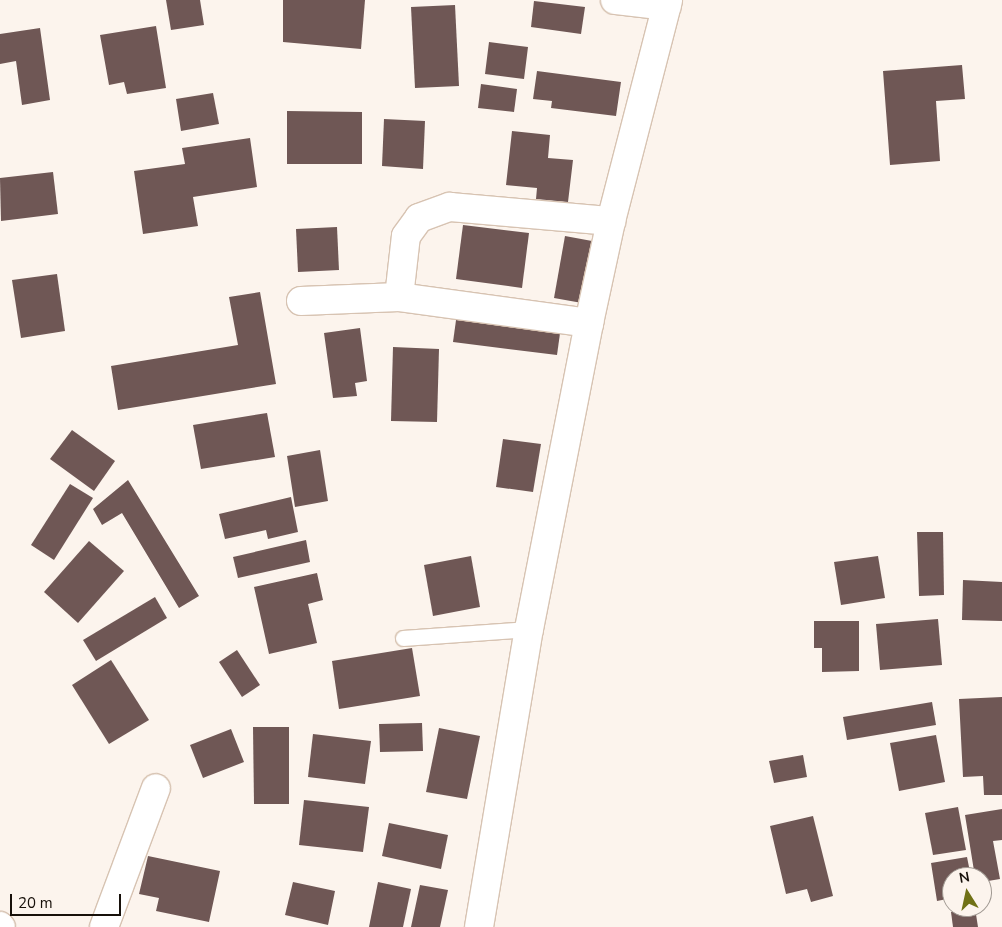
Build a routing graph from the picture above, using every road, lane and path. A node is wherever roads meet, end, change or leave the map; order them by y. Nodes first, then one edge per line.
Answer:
1 (615, 0) edge
2 (668, 3) edge
3 (611, 221) junction
4 (399, 297) junction
5 (301, 301) dead end
6 (589, 323) junction
7 (529, 629) junction
8 (404, 638) dead end
9 (156, 788) dead end
10 (104, 927) edge
11 (479, 927) edge

1 - 2 street
2 - 3 street
3 - 4 street
3 - 6 street
4 - 5 street
4 - 6 street
6 - 7 street
7 - 8 lane
7 - 11 street
9 - 10 street

